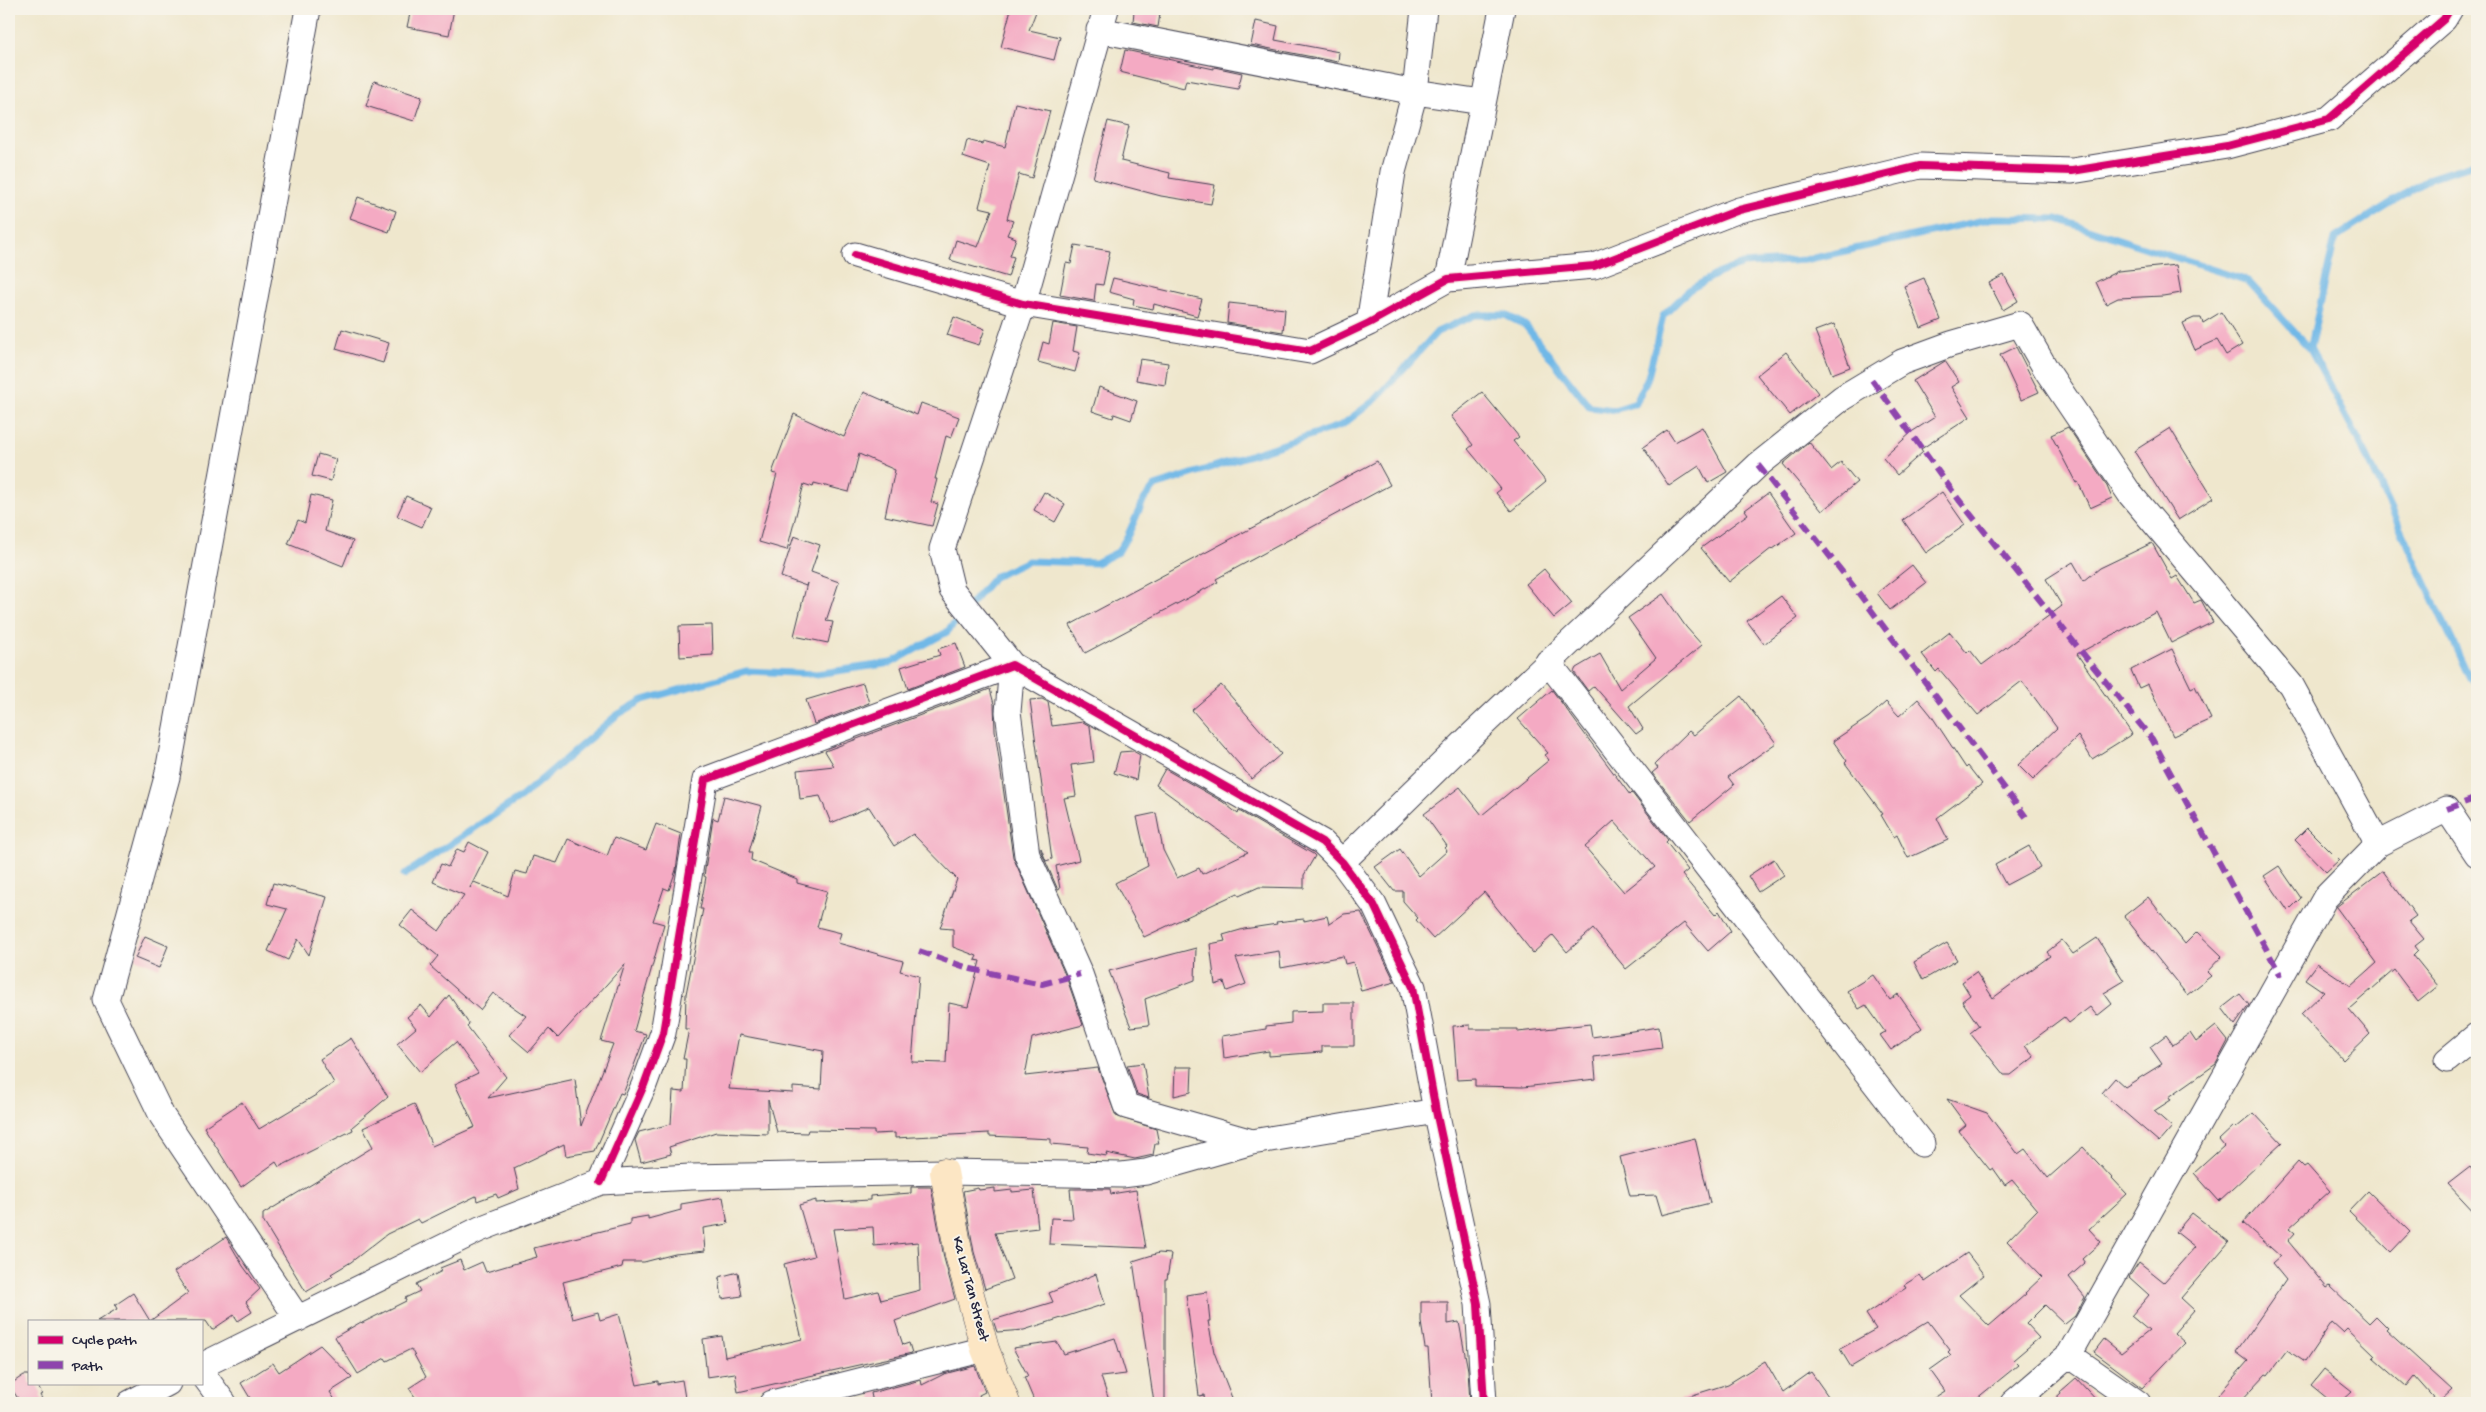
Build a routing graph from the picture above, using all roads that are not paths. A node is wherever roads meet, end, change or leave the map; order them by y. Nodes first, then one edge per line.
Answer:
1 (308, 9) edge
2 (1424, 9) edge
3 (1502, 9) edge
4 (2450, 9) edge
5 (1103, 19) edge
6 (1415, 92) junction
7 (1482, 102) junction
8 (855, 255) dead end
9 (1448, 279) junction
10 (1022, 304) junction
11 (1369, 323) junction
12 (1548, 662) junction
13 (1012, 665) junction
14 (2378, 844) junction
15 (2477, 854) edge
16 (1342, 862) junction
17 (2477, 1035) edge
18 (2447, 1060) dead end
19 (1436, 1110) junction
20 (1252, 1142) junction
21 (1922, 1144) dead end
22 (944, 1172) junction
23 (601, 1182) junction
24 (298, 1319) junction
25 (986, 1349) junction
26 (2069, 1355) junction
27 (202, 1366) edge
28 (202, 1373) edge
29 (166, 1384) edge
30 (130, 1403) edge
31 (224, 1403) edge
32 (772, 1403) edge
33 (1006, 1403) edge
34 (1484, 1403) edge
35 (2013, 1403) edge
36 (2138, 1403) edge

1 - 24 street
2 - 6 street
3 - 7 street
4 - 9 street
5 - 6 street
5 - 10 street
6 - 7 street
6 - 11 street
7 - 9 street
8 - 10 street
9 - 11 street
10 - 11 street
10 - 13 street
12 - 14 street
12 - 16 street
12 - 21 street
13 - 16 street
13 - 20 street
13 - 23 street
14 - 15 street
14 - 26 street
16 - 19 street
17 - 18 street
19 - 20 street
19 - 34 street
20 - 22 street
22 - 23 street
22 - 25 street, Ka Lar Tan Street
23 - 24 street
24 - 27 street
25 - 32 street
25 - 33 street, Ka Lar Tan Street
26 - 35 street
26 - 36 street
28 - 31 street
29 - 30 street

